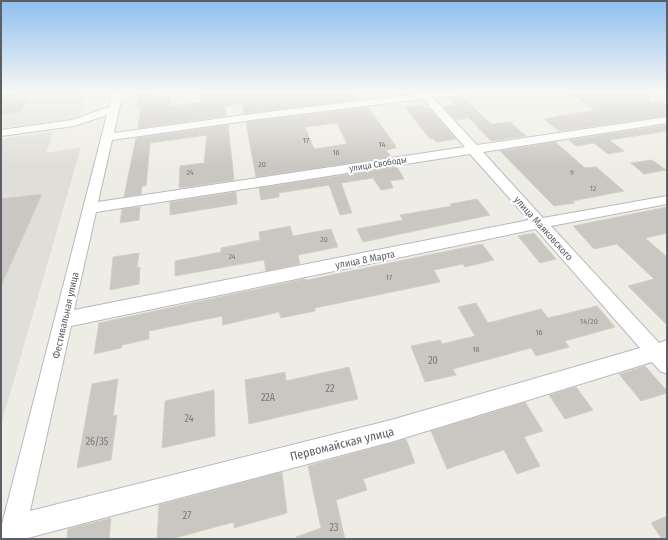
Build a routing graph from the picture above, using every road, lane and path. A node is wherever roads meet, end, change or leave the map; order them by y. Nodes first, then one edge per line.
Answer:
1 (93, 116) edge
2 (112, 116) edge
3 (258, 116) edge
4 (444, 116) edge
5 (667, 120) edge
6 (1, 133) edge
7 (106, 137) junction
8 (474, 149) junction
9 (667, 200) edge
10 (90, 208) junction
11 (541, 223) junction
12 (64, 320) junction
13 (663, 356) edge
14 (12, 533) edge

1 - 6 street
2 - 7 street, Фестивальная улица
3 - 7 street
4 - 8 street, улица Маяковского
5 - 8 street, улица Свободы
7 - 10 street, Фестивальная улица
8 - 10 street, улица Свободы
8 - 11 street, улица Маяковского
9 - 11 street, улица 8 Марта
10 - 12 street, Фестивальная улица
11 - 12 street, улица 8 Марта
11 - 13 street, улица Маяковского
12 - 14 street, Фестивальная улица
13 - 14 street, Первомайская улица

